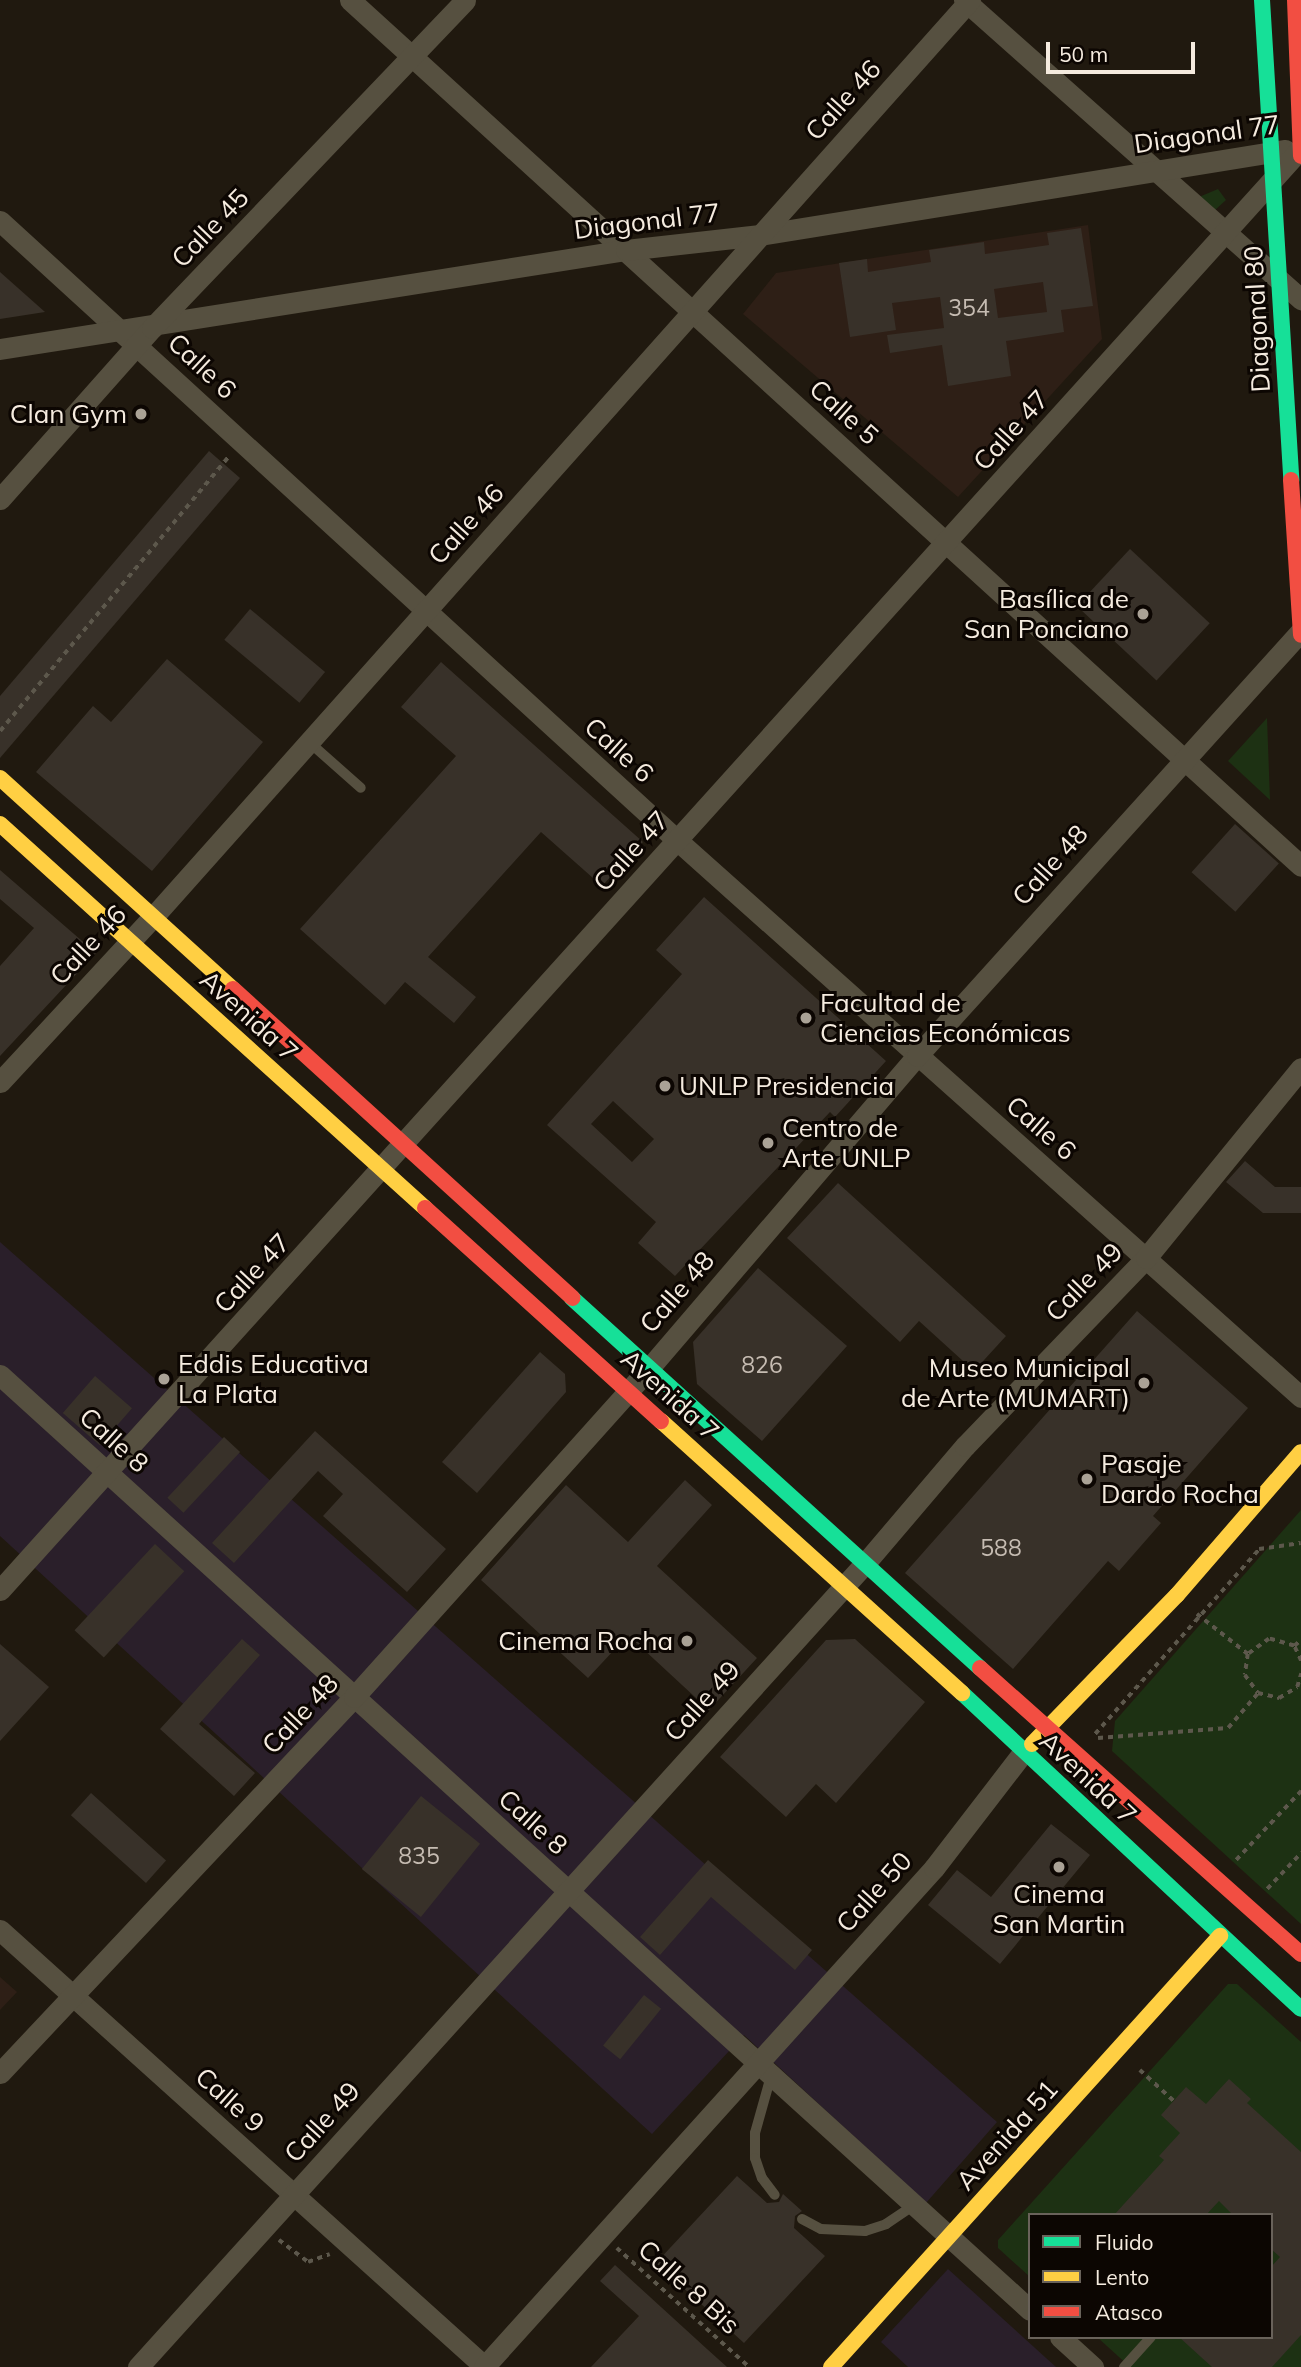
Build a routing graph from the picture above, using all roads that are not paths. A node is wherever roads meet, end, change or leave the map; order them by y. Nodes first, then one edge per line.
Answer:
1 (350, 0) edge
2 (465, 0) edge
3 (1262, 0) edge
4 (1295, 0) edge
5 (967, 1) edge
6 (413, 57) junction
7 (1301, 148) edge
8 (1272, 152) junction
9 (1301, 156) edge
10 (1153, 169) junction
11 (1274, 181) junction
12 (0, 221) edge
13 (1227, 233) junction
14 (761, 235) junction
15 (626, 250) junction
16 (1279, 281) junction
17 (1301, 299) edge
18 (692, 312) junction
19 (152, 328) junction
20 (130, 338) junction
21 (0, 349) edge
22 (0, 499) edge
23 (947, 543) junction
24 (426, 611) junction
25 (1301, 633) edge
26 (309, 742) junction
27 (1183, 758) junction
28 (0, 778) edge
29 (361, 788) dead end
30 (0, 824) edge
31 (678, 841) junction
32 (1301, 866) edge
33 (153, 917) junction
34 (128, 940) junction
35 (917, 1056) junction
36 (1301, 1068) edge
37 (0, 1082) edge
38 (405, 1144) junction
39 (382, 1170) junction
40 (1146, 1258) junction
41 (650, 1366) junction
42 (0, 1375) edge
43 (628, 1391) junction
44 (1301, 1397) edge
45 (1301, 1451) edge
46 (107, 1472) junction
47 (867, 1561) junction
48 (844, 1586) junction
49 (0, 1590) edge
50 (354, 1697) junction
51 (1048, 1729) junction
52 (1024, 1751) junction
53 (568, 1891) junction
54 (0, 1930) edge
55 (1220, 1936) junction
56 (1301, 1954) edge
57 (71, 1994) junction
58 (1301, 2008) edge
59 (764, 2070) junction
60 (0, 2074) edge
61 (294, 2195) junction
62 (775, 2195) dead end
63 (913, 2206) junction
64 (802, 2219) dead end
65 (948, 2238) junction
66 (1028, 2308) edge
67 (1062, 2339) edge
68 (1149, 2339) edge
69 (138, 2367) edge
70 (484, 2367) edge
71 (831, 2367) edge
72 (1093, 2367) edge
73 (1124, 2367) edge

1 - 6 street, Calle 5
2 - 6 street, Calle 45
3 - 8 main road, Diagonal 80
4 - 7 main road
5 - 10 street
5 - 14 street, Calle 46
6 - 15 street, Calle 5
6 - 19 street, Calle 45
7 - 8 street, Diagonal 77
7 - 9 main road
7 - 11 street, Calle 47
8 - 10 street, Diagonal 77
8 - 11 main road, Diagonal 80
10 - 13 street
10 - 14 street, Diagonal 77
11 - 13 street, Calle 47
11 - 16 main road, Diagonal 80
12 - 20 street, Calle 6
13 - 16 street
13 - 23 street, Calle 47
14 - 15 street, Diagonal 77
14 - 18 street, Calle 46
15 - 18 street, Calle 5
15 - 19 street, Diagonal 77
16 - 17 street
16 - 25 main road, Diagonal 80
18 - 23 street, Calle 5
18 - 24 street, Calle 46
19 - 20 street, Diagonal 77
20 - 21 street, Diagonal 77
20 - 22 street
20 - 24 street, Calle 6
23 - 27 street, Calle 5
23 - 31 street, Calle 47
24 - 26 street, Calle 46
24 - 31 street, Calle 6
25 - 27 street, Calle 48
26 - 29 lane
26 - 33 street, Calle 46
27 - 32 street, Calle 5
27 - 35 street, Calle 48
28 - 33 main road, Avenida 7
30 - 34 main road, Avenida 7
31 - 35 street, Calle 6
31 - 38 street, Calle 47
33 - 34 street, Calle 46
33 - 38 main road, Avenida 7
34 - 37 street, Calle 46
34 - 39 main road, Avenida 7
35 - 40 street, Calle 6
35 - 41 street, Calle 48
36 - 40 street, Calle 49
38 - 39 street, Calle 47
38 - 41 main road, Avenida 7
39 - 43 main road, Avenida 7
39 - 46 street, Calle 47
40 - 44 street, Calle 6
40 - 47 street, Calle 49
41 - 43 street, Calle 48
41 - 47 main road, Avenida 7
42 - 46 street, Calle 8
43 - 48 main road, Avenida 7
43 - 50 street, Calle 48
45 - 51 main road, Calle 50
46 - 49 street, Calle 47
46 - 50 street, Calle 8
47 - 48 street, Calle 49
47 - 51 main road, Avenida 7
48 - 52 main road, Avenida 7
48 - 53 street, Calle 49
50 - 53 street, Calle 8
50 - 57 street, Calle 48
51 - 52 main road, Calle 50
51 - 56 main road, Avenida 7
52 - 55 main road, Avenida 7
52 - 59 street, Calle 50
53 - 59 street, Calle 8
53 - 61 street, Calle 49
54 - 57 street, Calle 9
55 - 58 main road, Avenida 7
55 - 65 main road, Avenida 51
57 - 60 street, Calle 48
57 - 61 street, Calle 9
59 - 62 lane
59 - 63 street, Calle 8
59 - 70 street, Calle 50
61 - 69 street, Calle 49
61 - 70 street, Calle 9
63 - 64 lane
63 - 65 street, Calle 8
65 - 66 street, Calle 8
65 - 71 main road, Avenida 51
67 - 72 street
68 - 73 lane

